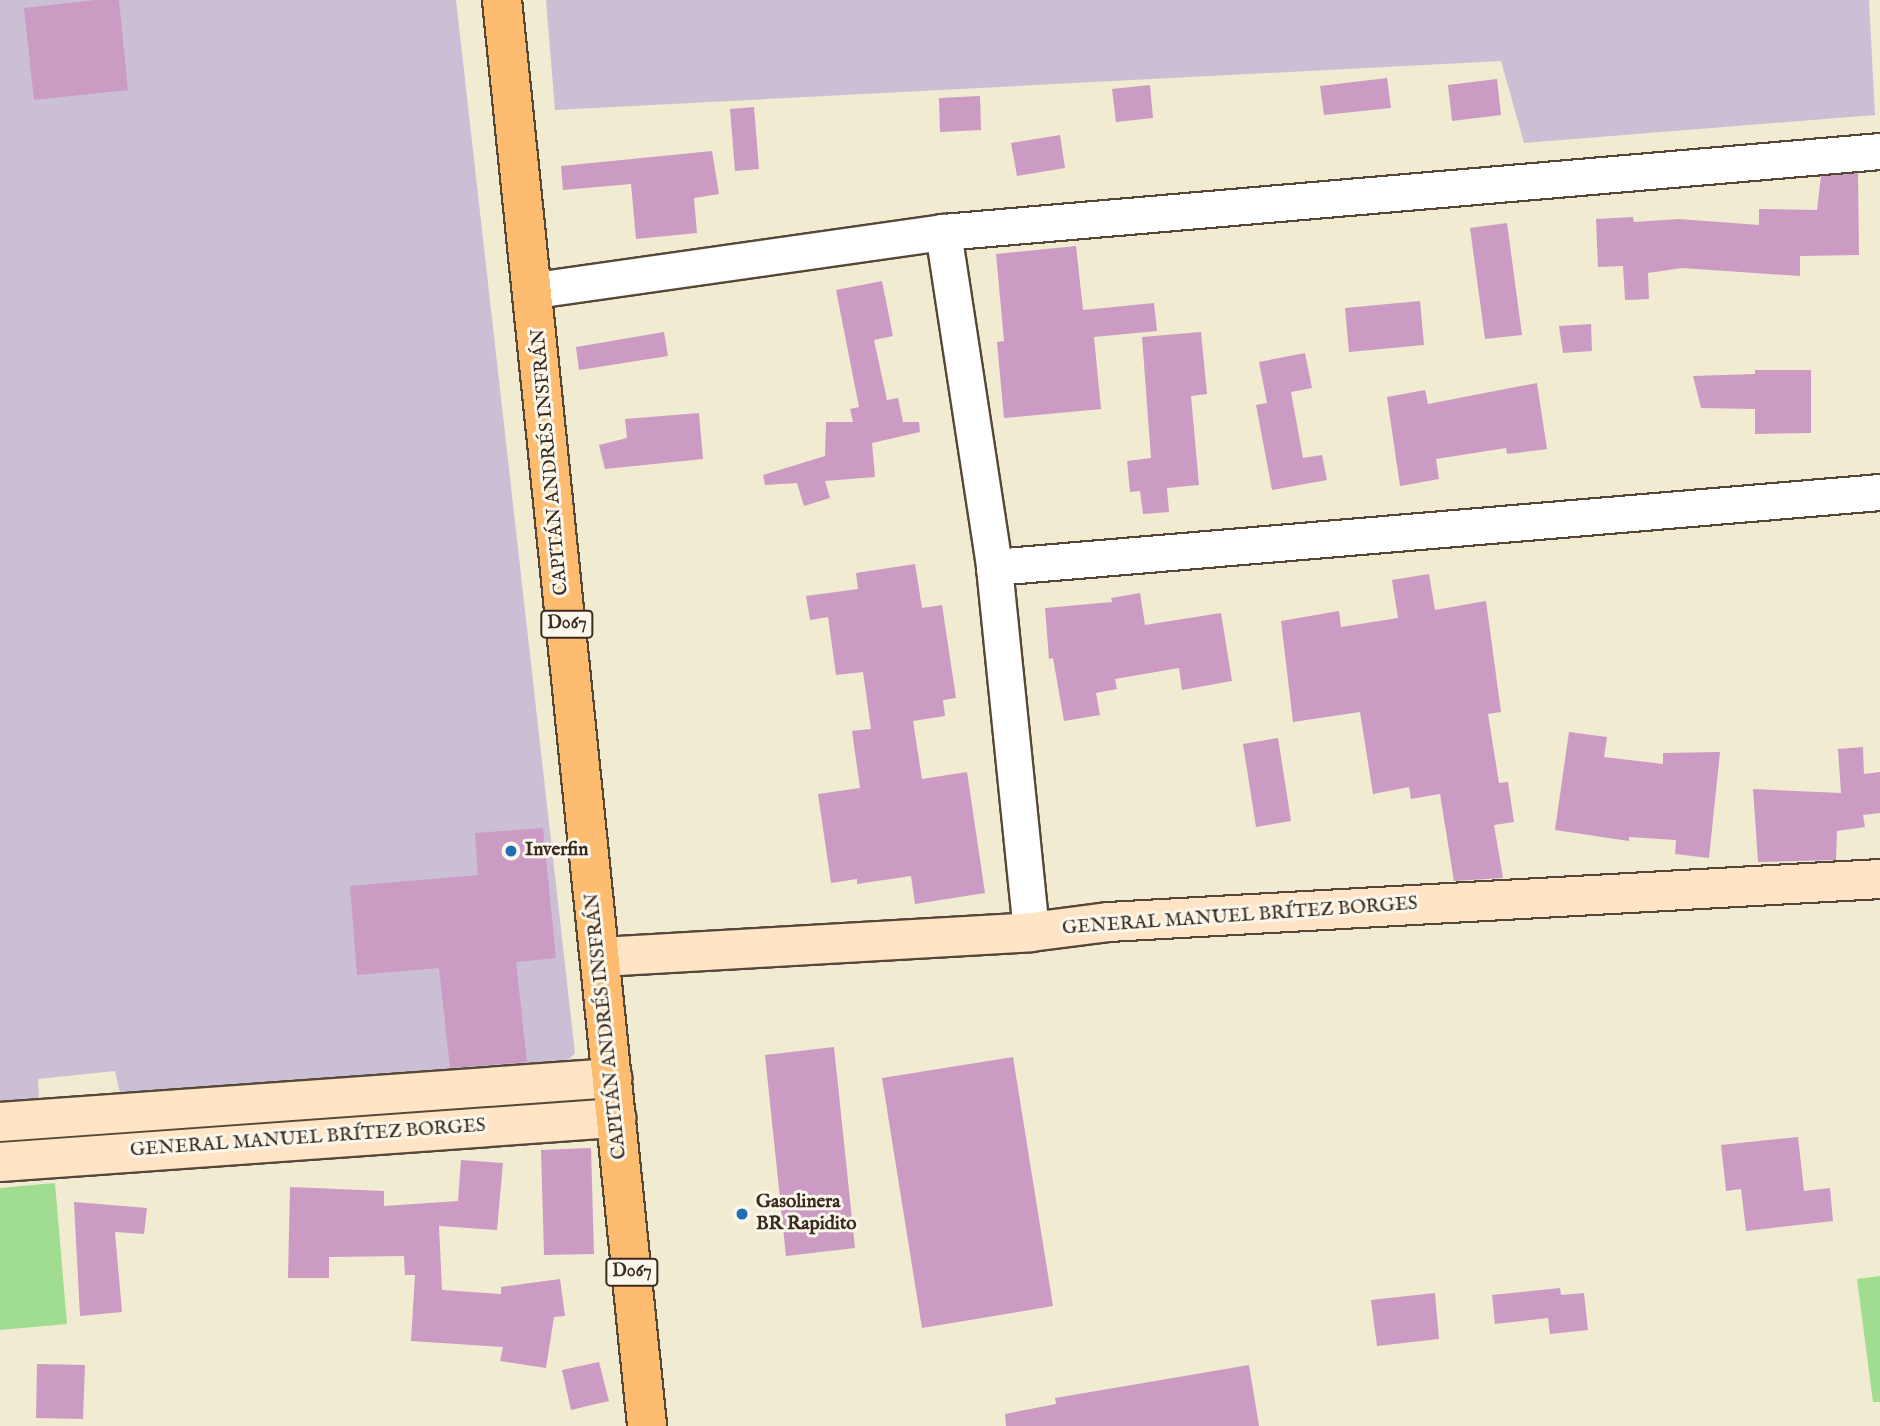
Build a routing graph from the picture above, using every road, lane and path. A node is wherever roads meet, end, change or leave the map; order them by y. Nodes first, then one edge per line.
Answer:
1 (502, 0) edge
2 (1880, 151) edge
3 (943, 232) junction
4 (535, 290) junction
5 (1880, 492) edge
6 (994, 567) junction
7 (1880, 879) edge
8 (1031, 932) junction
9 (601, 957) junction
10 (612, 1078) junction
11 (616, 1118) junction
12 (0, 1122) edge
13 (0, 1162) edge
14 (647, 1426) edge

1 - 4 main road, CAPITÁN ANDRÉS INSFRÁN / D067
2 - 3 street
3 - 4 street
3 - 6 street
4 - 9 main road, CAPITÁN ANDRÉS INSFRÁN / D067
5 - 6 street
6 - 8 street
7 - 8 street, GENERAL MANUEL BRÍTEZ BORGES
8 - 9 street, GENERAL MANUEL BRÍTEZ BORGES
9 - 10 main road, CAPITÁN ANDRÉS INSFRÁN / D067
10 - 11 main road, CAPITÁN ANDRÉS INSFRÁN / D067
10 - 12 street, GENERAL MANUEL BRÍTEZ BORGES
11 - 13 street, GENERAL MANUEL BRÍTEZ BORGES
11 - 14 main road, CAPITÁN ANDRÉS INSFRÁN / D067

